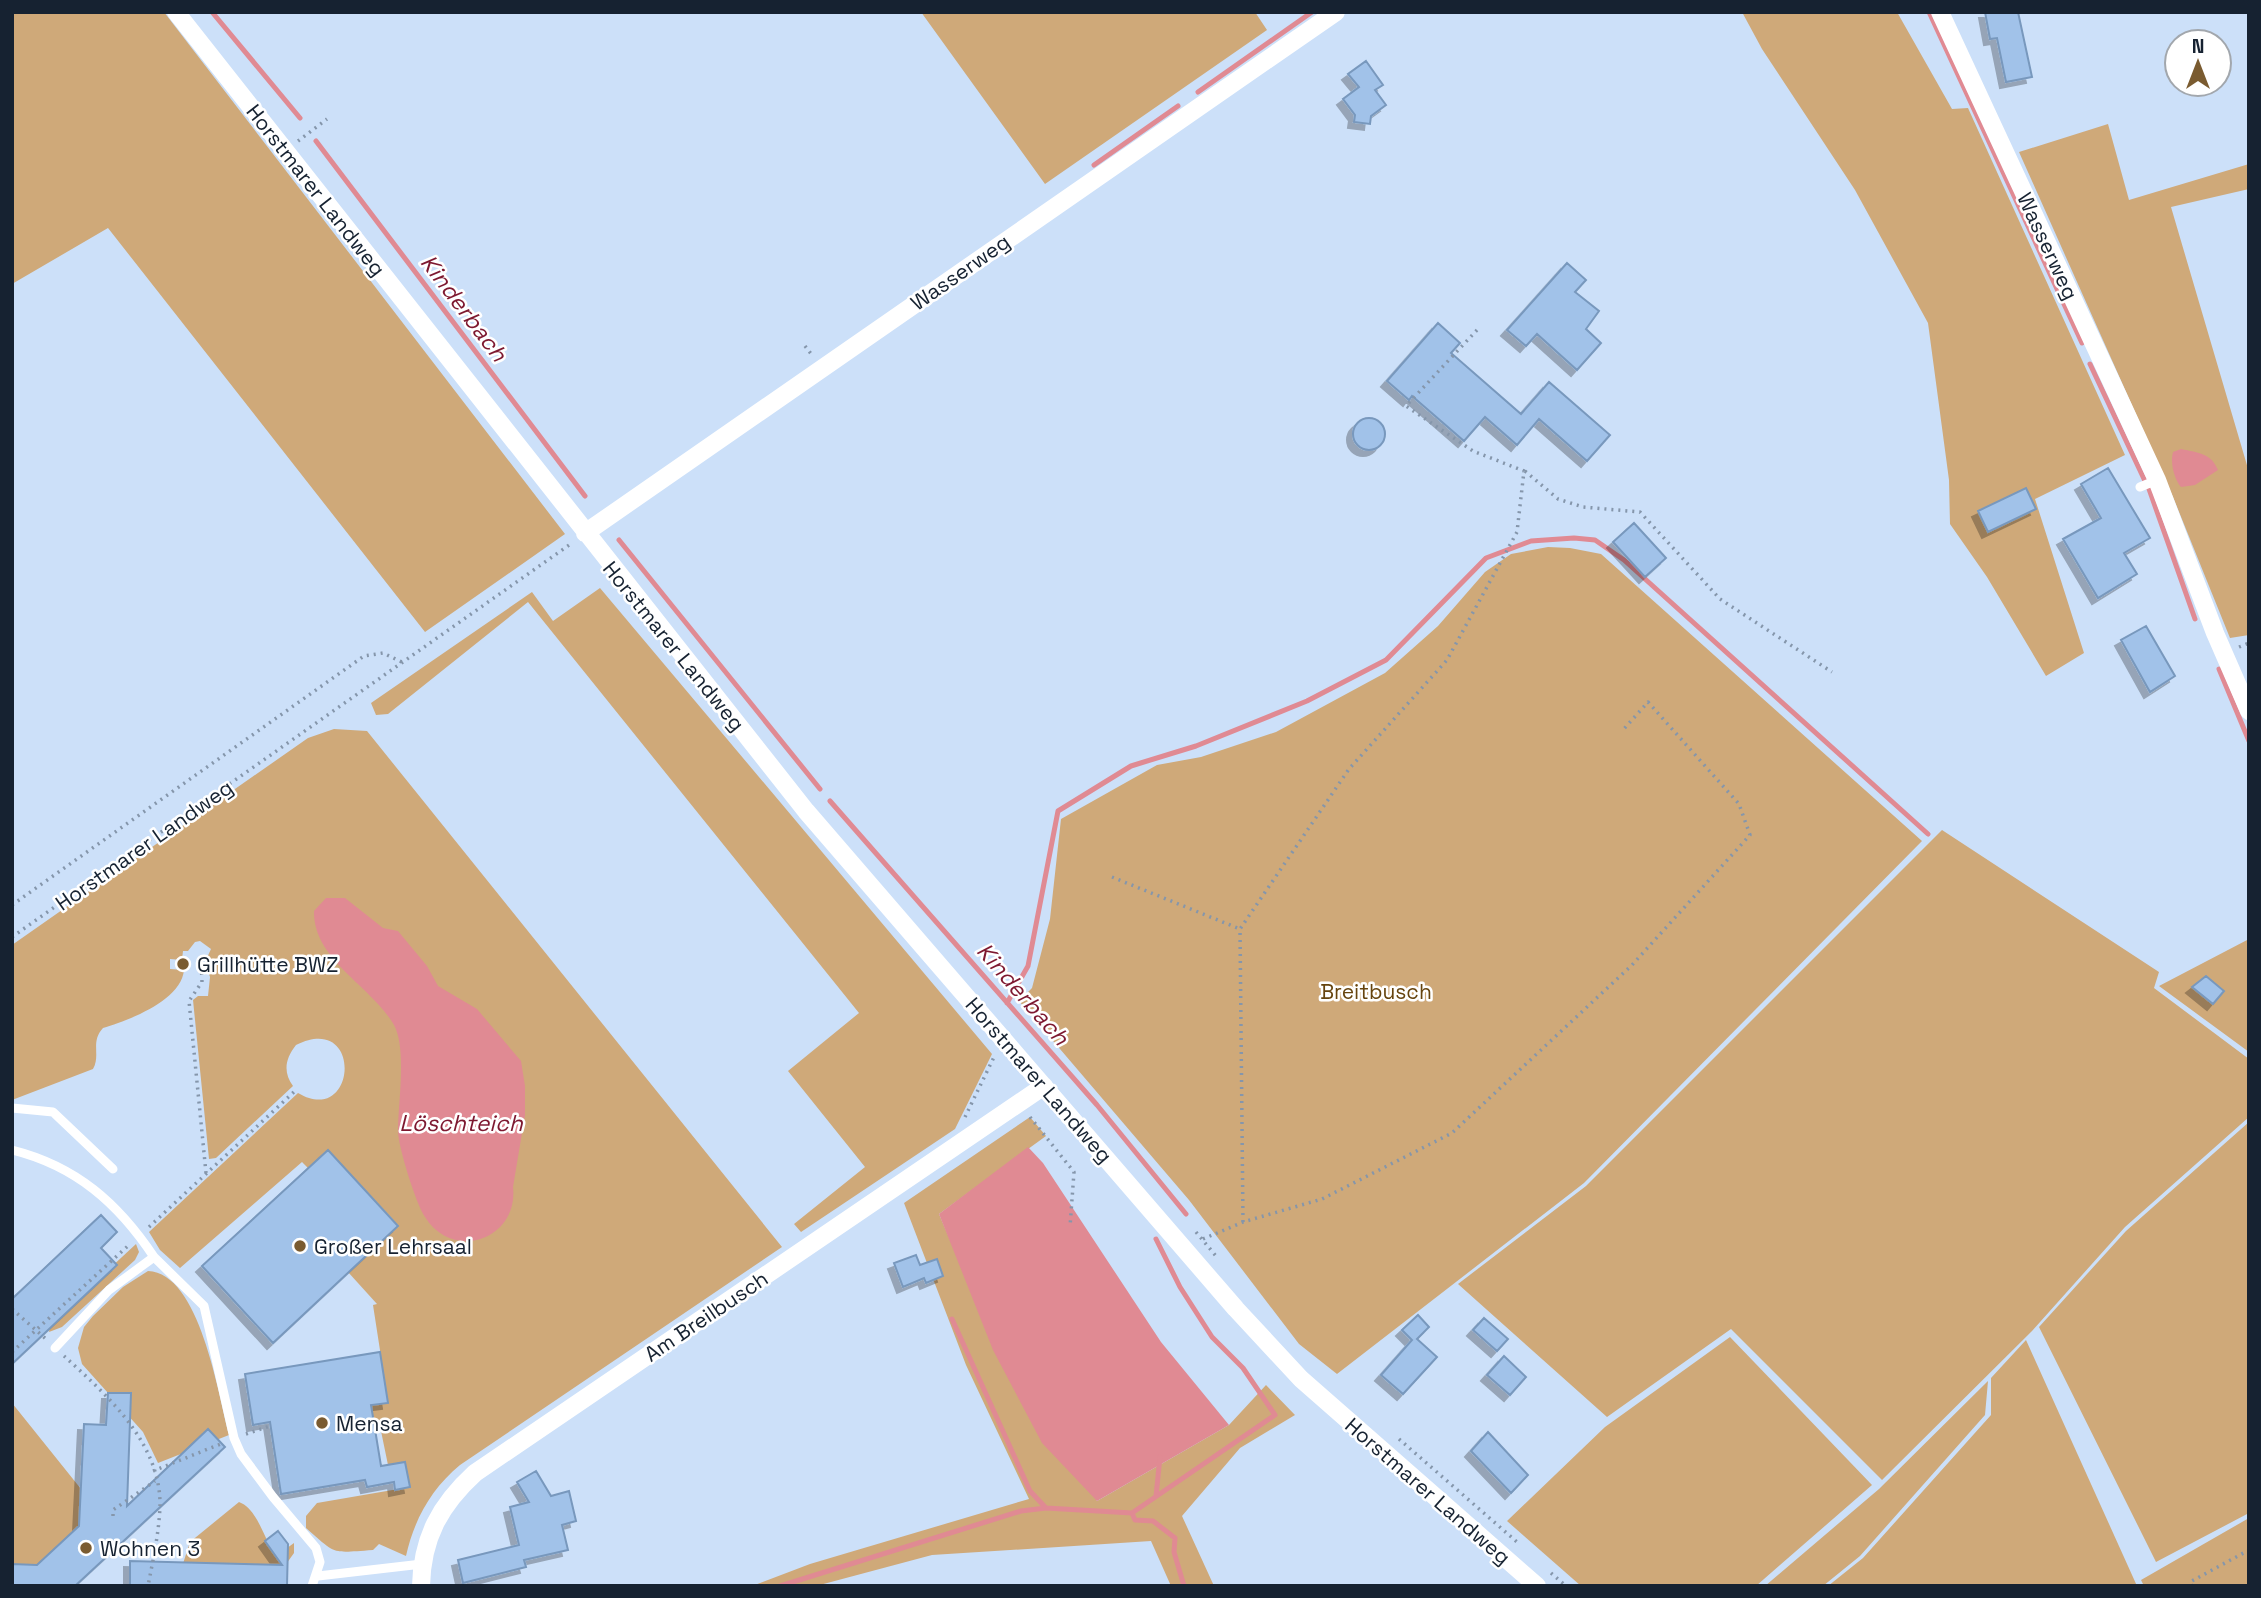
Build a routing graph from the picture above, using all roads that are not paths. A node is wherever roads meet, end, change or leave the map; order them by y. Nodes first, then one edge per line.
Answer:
1 (176, 12) edge
2 (1336, 12) edge
3 (1940, 12) edge
4 (2157, 480) junction
5 (2140, 487) dead end
6 (585, 533) junction
7 (2249, 711) edge
8 (1044, 1086) junction
9 (12, 1108) edge
10 (12, 1150) edge
11 (113, 1169) dead end
12 (155, 1257) junction
13 (55, 1348) road end
14 (422, 1564) junction
15 (318, 1576) junction
16 (312, 1586) edge
17 (421, 1586) edge
18 (1537, 1586) edge

1 - 6 street, Horstmarer Landweg
2 - 6 street, Wasserweg
3 - 4 street, Wasserweg
4 - 5 lane
4 - 7 street, Wasserweg
6 - 8 street, Horstmarer Landweg
8 - 14 street, Am Breilbusch
8 - 18 street, Horstmarer Landweg
9 - 11 lane
10 - 12 lane
12 - 13 lane
12 - 15 lane
14 - 15 lane
14 - 17 street, Am Breilbusch
15 - 16 lane

